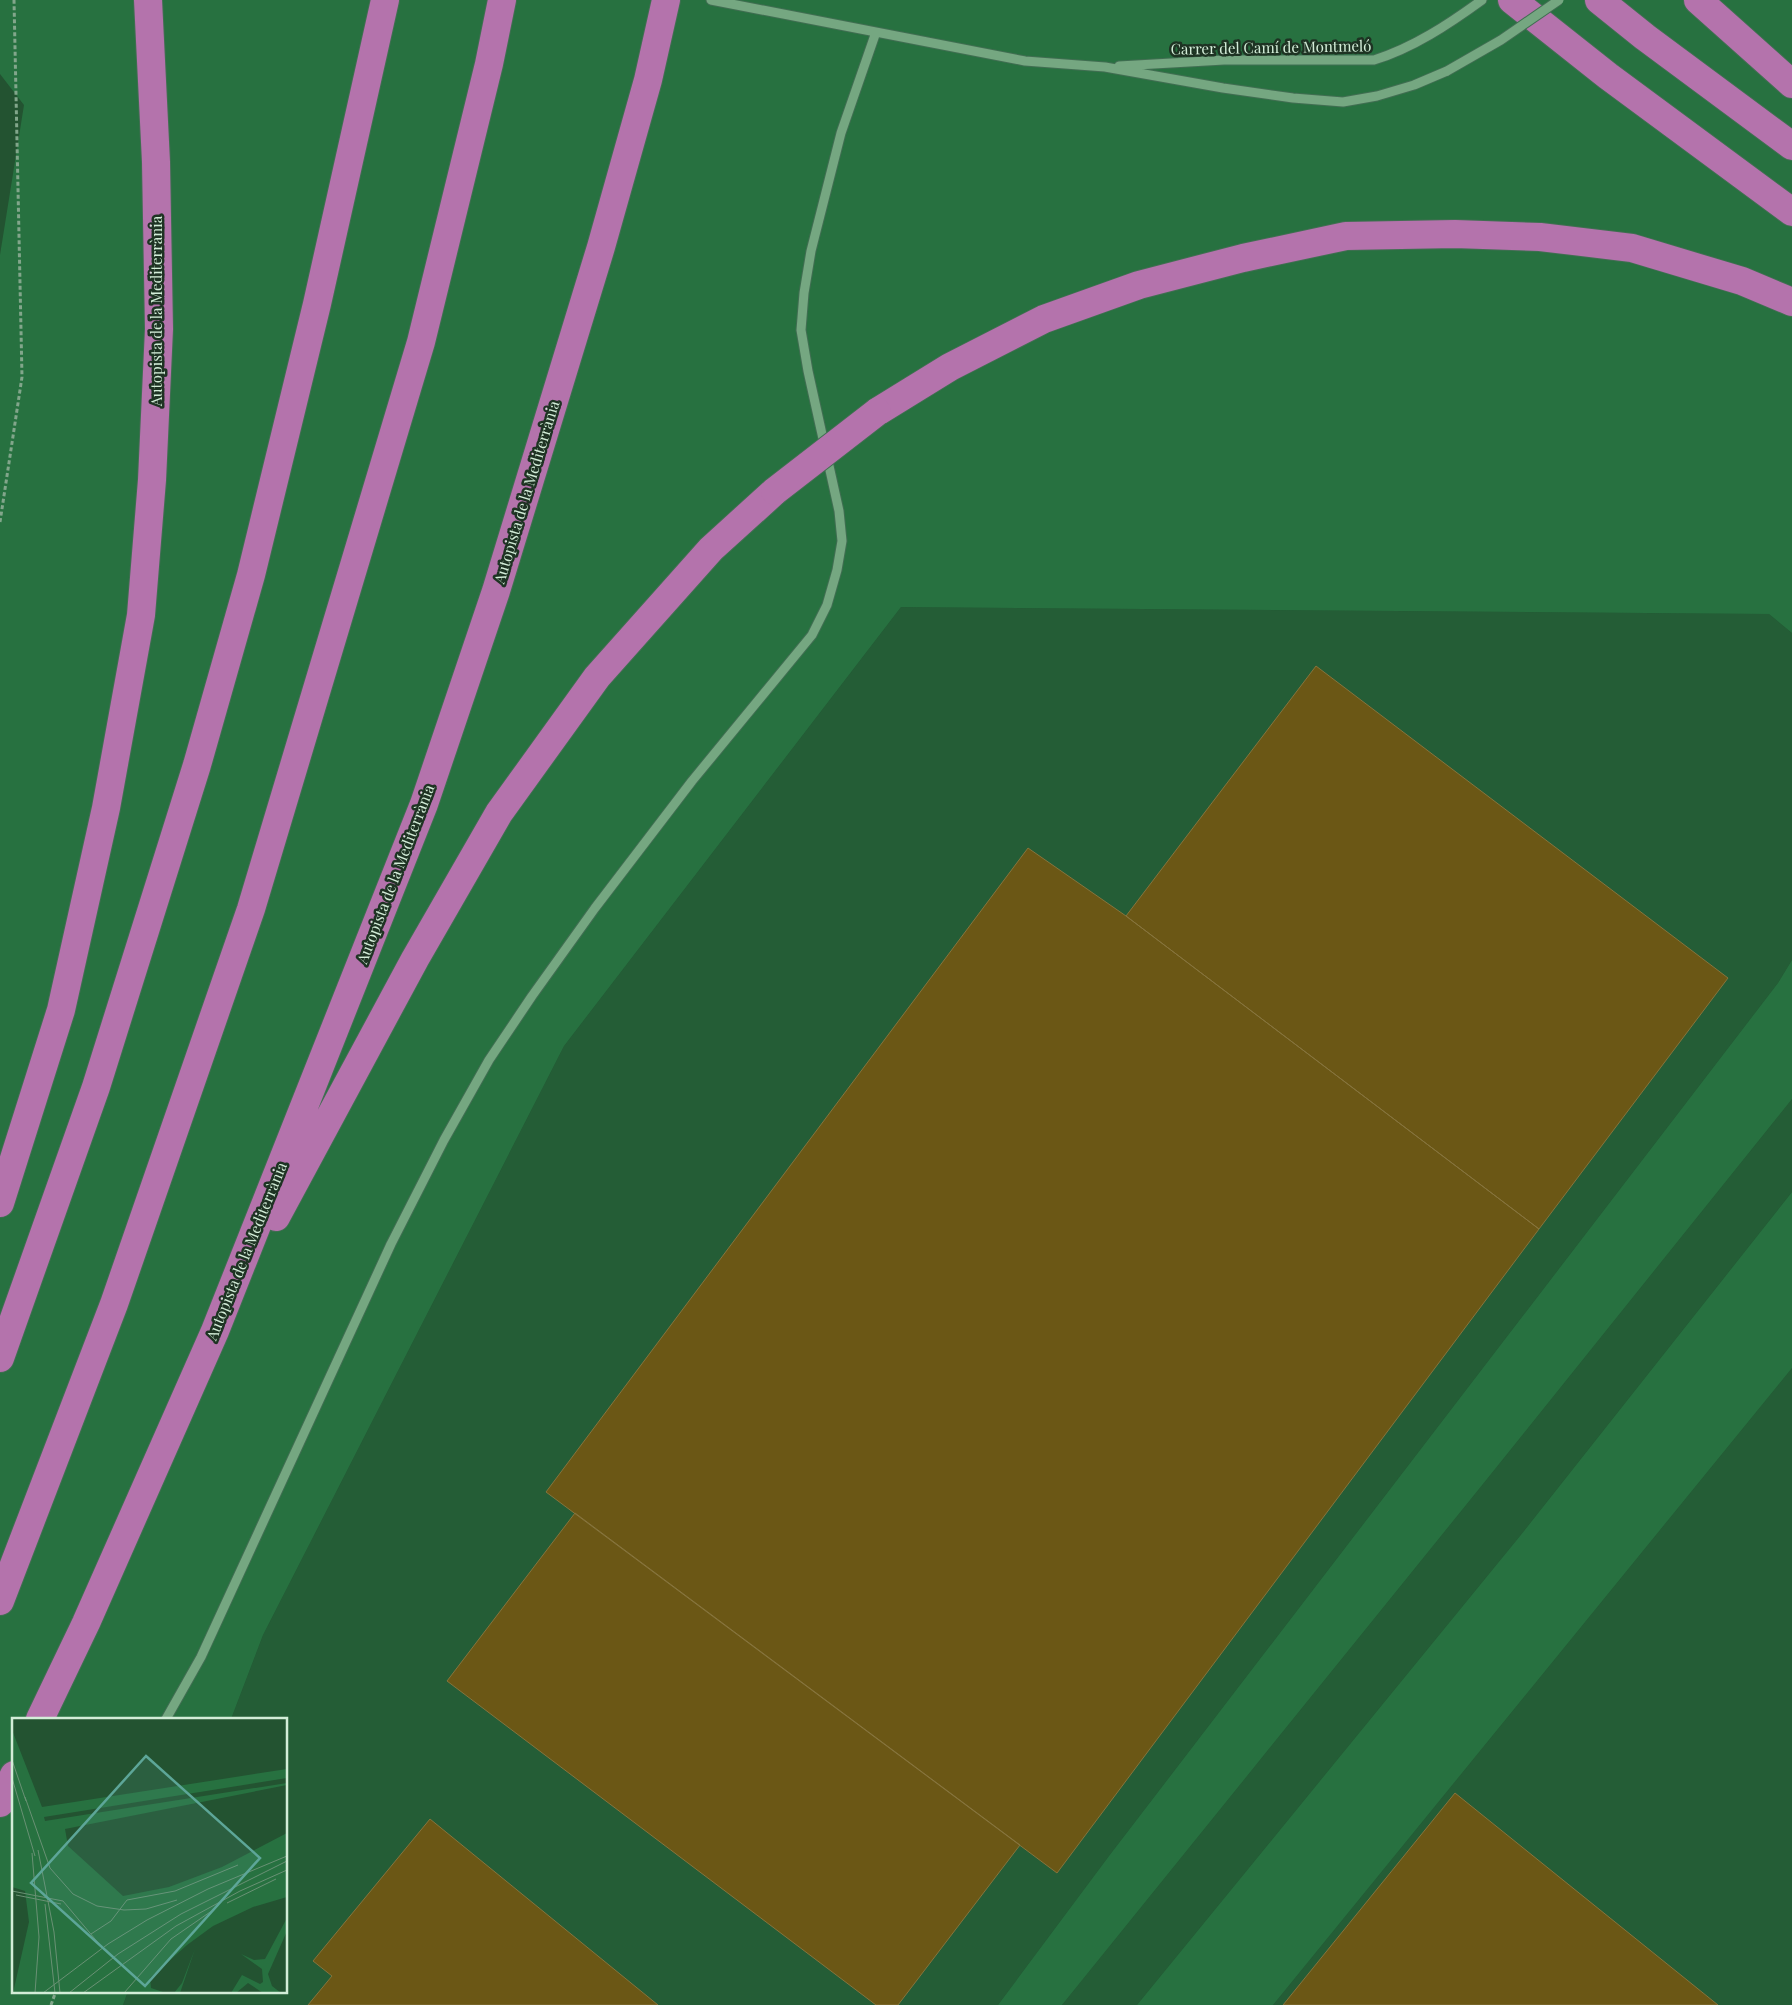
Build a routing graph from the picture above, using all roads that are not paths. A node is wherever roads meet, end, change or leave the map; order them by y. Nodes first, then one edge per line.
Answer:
1 (148, 0) edge
2 (385, 0) edge
3 (502, 0) edge
4 (666, 0) edge
5 (711, 0) edge
6 (1482, 0) edge
7 (1512, 0) edge
8 (1559, 0) edge
9 (1599, 0) edge
10 (1698, 0) edge
11 (876, 32) junction
12 (1105, 67) junction
13 (1792, 84) edge
14 (1792, 146) edge
15 (1792, 212) edge
16 (1792, 302) edge
17 (0, 1203) edge
18 (215, 1331) junction
19 (0, 1358) edge
20 (0, 1602) edge
21 (40, 1718) edge
22 (167, 1718) edge
23 (12, 1778) edge
24 (0, 1803) edge

1 - 17 highway, Autopista de la Mediterrània
2 - 19 highway
3 - 20 highway
4 - 18 highway, Autopista de la Mediterrània
5 - 11 street, Carrer del Camí de Montmeló
6 - 12 street, Carrer del Camí de Montmeló
7 - 15 highway
8 - 12 street, Carrer del Camí de Montmeló, bridge
9 - 14 highway
10 - 13 highway
11 - 12 street, Carrer del Camí de Montmeló
11 - 22 street
16 - 18 highway, bridge
18 - 21 highway, Autopista de la Mediterrània
23 - 24 highway

